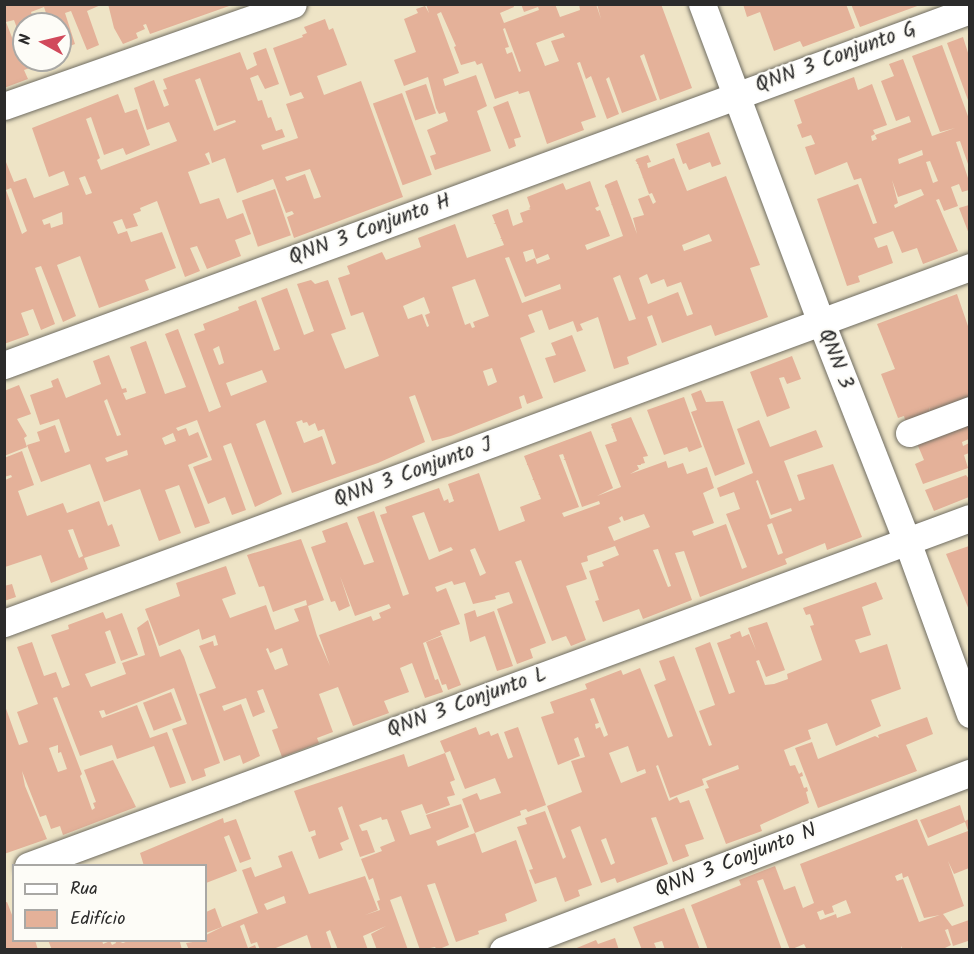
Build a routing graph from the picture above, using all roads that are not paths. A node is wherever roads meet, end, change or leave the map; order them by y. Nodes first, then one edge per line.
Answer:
1 (293, 4) edge
2 (702, 4) edge
3 (969, 10) edge
4 (736, 94) junction
5 (4, 106) edge
6 (969, 267) edge
7 (821, 322) junction
8 (4, 365) edge
9 (969, 410) edge
10 (909, 434) dead end
11 (969, 518) edge
12 (907, 541) junction
13 (4, 623) edge
14 (961, 662) edge
15 (969, 714) edge
16 (969, 773) edge
17 (33, 864) edge
18 (503, 950) edge

1 - 5 street
2 - 4 street, QNN 3
3 - 4 street, QNN 3 Conjunto G
4 - 7 street, QNN 3
4 - 8 street, QNN 3 Conjunto H
6 - 7 street, QNN 3 Conjunto J
7 - 12 street, QNN 3
7 - 13 street, QNN 3 Conjunto J
9 - 10 street
11 - 12 street, QNN 3 Conjunto L
12 - 14 street, QNN 3
12 - 17 street, QNN 3 Conjunto L
14 - 15 street, QNN 3
16 - 18 street, QNN 3 Conjunto N

